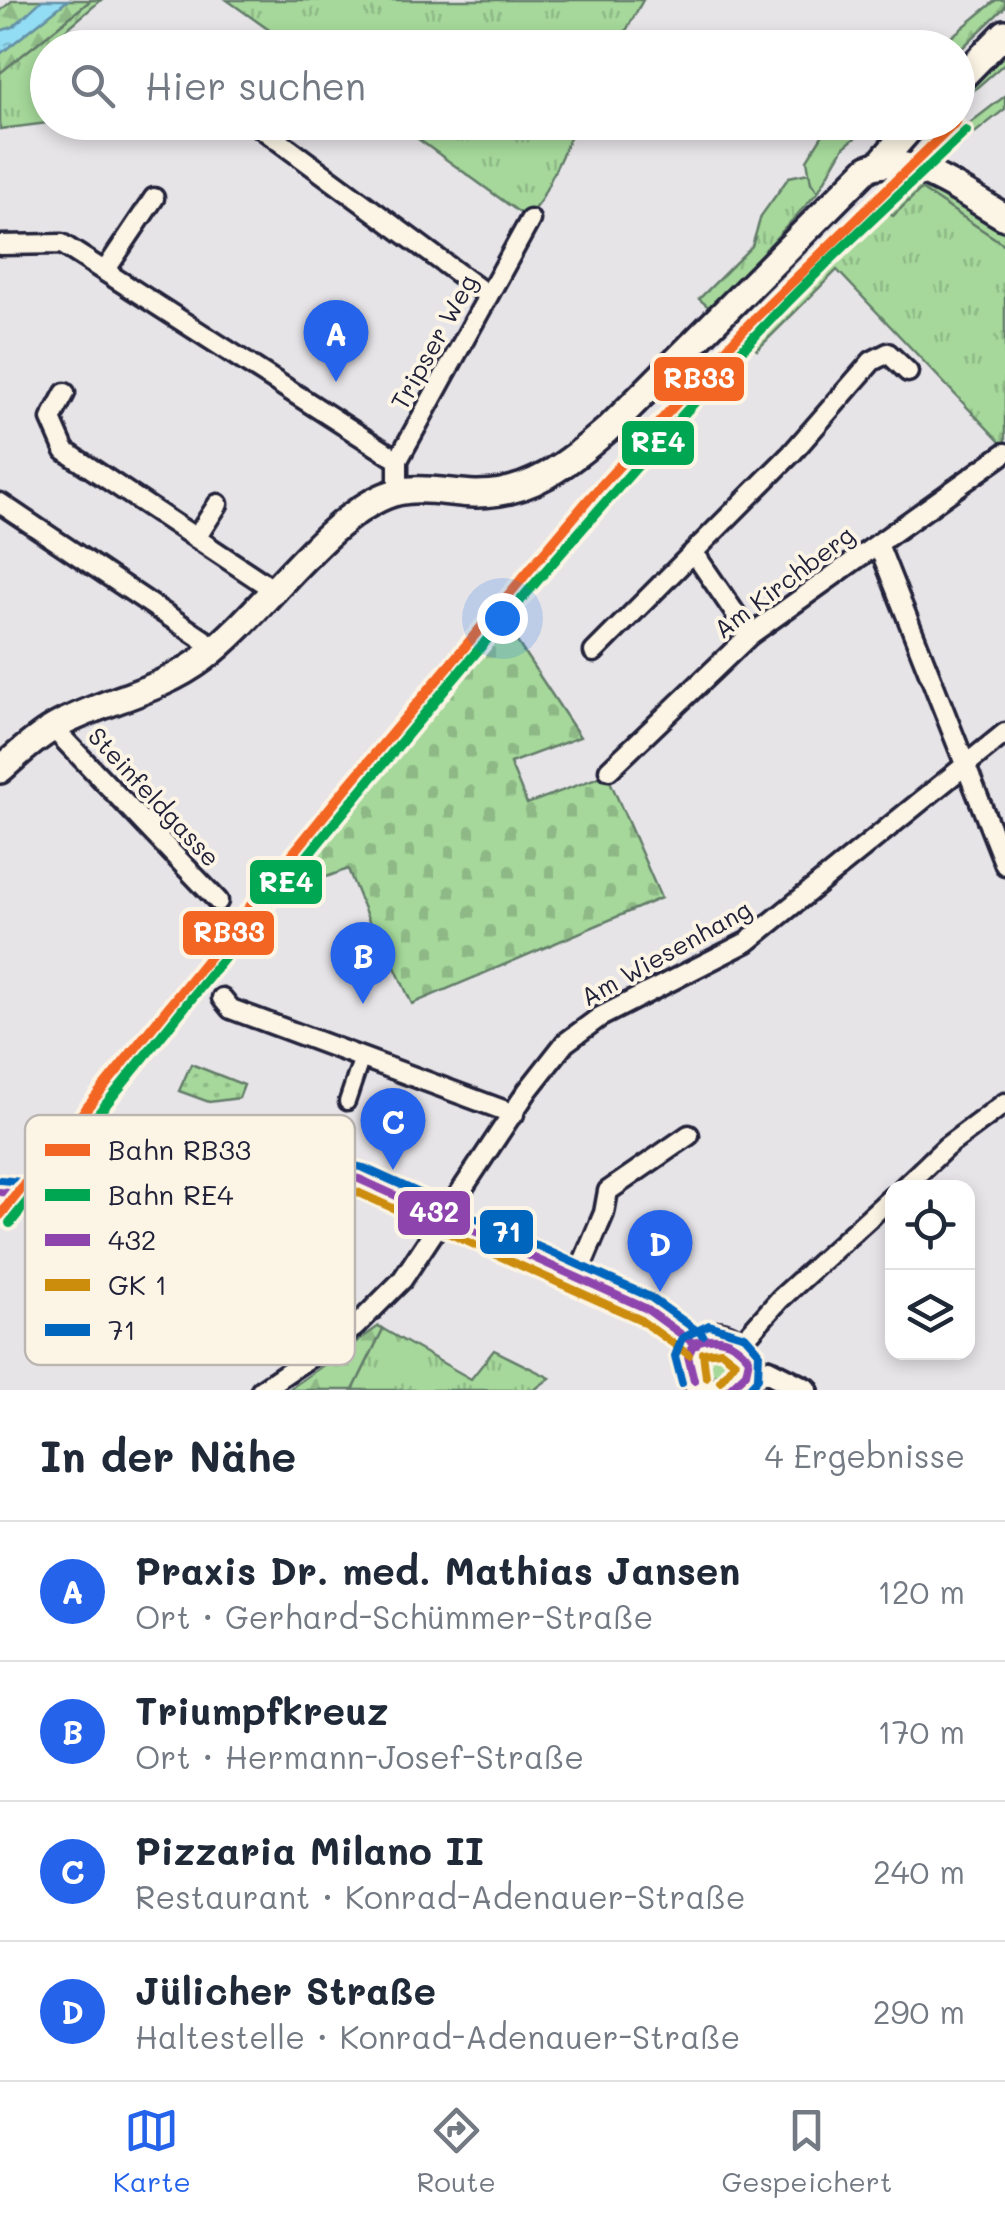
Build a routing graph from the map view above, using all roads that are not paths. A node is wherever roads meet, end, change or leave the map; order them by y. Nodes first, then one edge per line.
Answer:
1 (1005, 32) edge
2 (975, 63) edge
3 (277, 140) edge
4 (900, 140) edge
5 (880, 162) junction
6 (154, 198) dead end
7 (1005, 217) edge
8 (530, 220) dead end
9 (0, 245) edge
10 (105, 271) junction
11 (486, 294) junction
12 (908, 372) dead end
13 (65, 392) dead end
14 (1005, 453) edge
15 (398, 460) junction
16 (398, 492) junction
17 (0, 503) edge
18 (218, 504) dead end
19 (196, 538) junction
20 (878, 544) junction
21 (694, 553) junction
22 (277, 592) junction
23 (750, 635) junction
24 (216, 648) junction
25 (594, 652) dead end
26 (53, 728) junction
27 (1005, 733) edge
28 (965, 766) junction
29 (0, 770) edge
30 (609, 770) dead end
31 (1005, 865) edge
32 (218, 901) dead end
33 (222, 998) dead end
34 (362, 1057) junction
35 (347, 1102) dead end
36 (1005, 1103) edge
37 (514, 1114) junction
38 (689, 1135) dead end
39 (355, 1179) edge
40 (911, 1180) edge
41 (0, 1192) edge
42 (25, 1193) edge
43 (885, 1203) edge
44 (443, 1221) junction
45 (576, 1279) junction
46 (355, 1326) edge
47 (696, 1345) junction
48 (298, 1365) edge
49 (738, 1368) edge
50 (261, 1390) edge
51 (706, 1390) edge
52 (806, 1390) edge

1 - 2 main road
3 - 11 street
4 - 5 main road
5 - 7 main road
5 - 16 main road
6 - 10 street
8 - 11 street, Tripser Weg
9 - 10 street
10 - 15 street
11 - 15 street, Tripser Weg
12 - 21 street
13 - 19 street
14 - 20 street, Am Kirchberg
15 - 16 street, Tripser Weg
16 - 22 main road
17 - 24 street
18 - 19 street
19 - 22 street
20 - 23 street, Am Kirchberg
20 - 28 street
21 - 23 street
21 - 25 street
22 - 24 main road
23 - 30 street, Am Kirchberg
24 - 26 main road
26 - 29 main road
26 - 32 street, Steinfeldgasse
27 - 28 street, Am Wiesenhang
28 - 31 street
28 - 37 street, Am Wiesenhang
33 - 34 street
34 - 35 street
34 - 37 street
36 - 40 street
37 - 44 street, Am Wiesenhang
38 - 45 street
39 - 44 main road
41 - 42 main road
43 - 49 street
44 - 45 main road
44 - 46 street, Am Wiesenhang
45 - 47 main road
47 - 49 main road
47 - 51 main road
48 - 50 street, Am Wiesenhang
49 - 52 street

